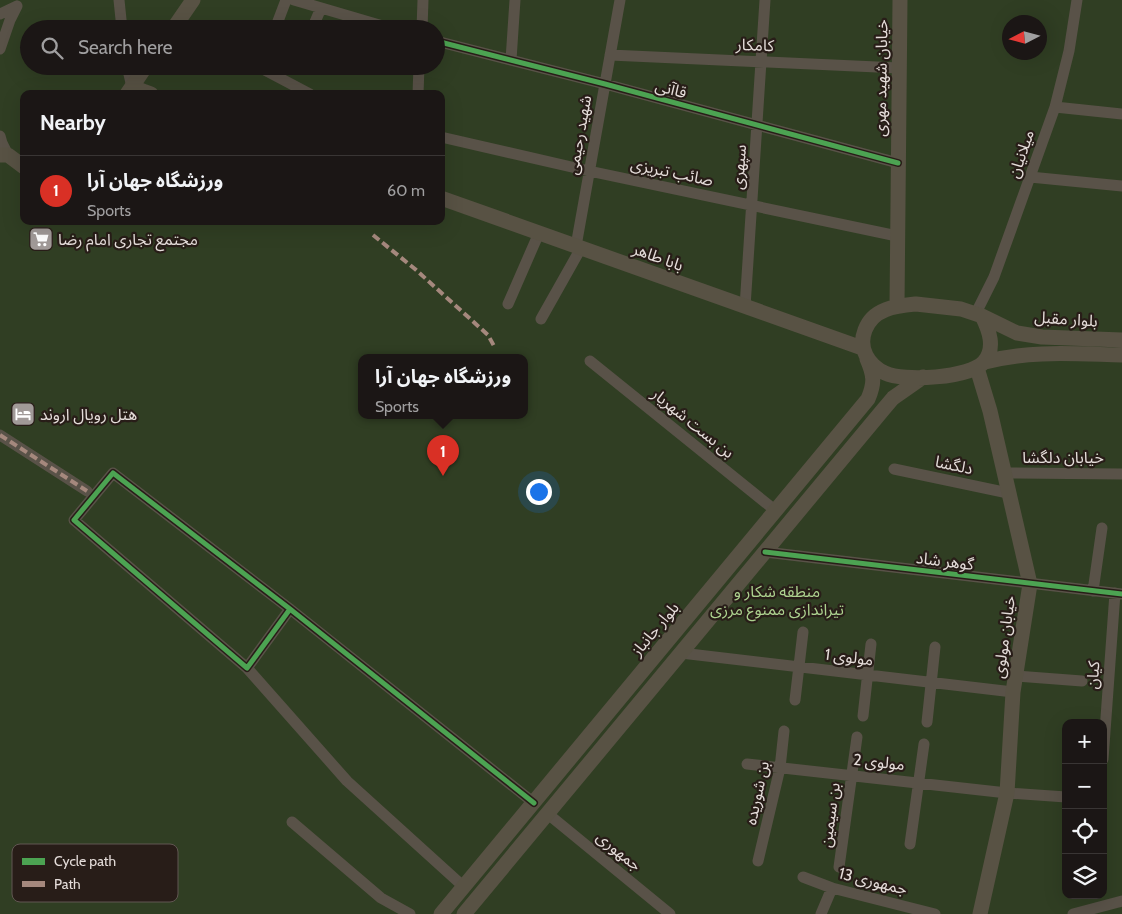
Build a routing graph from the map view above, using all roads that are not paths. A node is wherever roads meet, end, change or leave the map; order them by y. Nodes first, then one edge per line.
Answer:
1 (119, 0) edge
2 (193, 0) edge
3 (286, 0) edge
4 (294, 0) edge
5 (423, 0) edge
6 (516, 0) edge
7 (620, 0) edge
8 (765, 0) edge
9 (900, 0) edge
10 (1077, 0) edge
11 (19, 3) edge
12 (321, 8) junction
13 (0, 14) edge
14 (121, 20) edge
15 (182, 20) edge
16 (278, 20) edge
17 (316, 20) edge
18 (362, 20) edge
19 (422, 20) edge
20 (445, 43) edge
21 (0, 49) edge
22 (610, 55) junction
23 (510, 60) junction
24 (762, 61) junction
25 (899, 68) junction
26 (128, 75) edge
27 (140, 75) edge
28 (273, 75) edge
29 (419, 75) edge
30 (605, 84) junction
31 (129, 90) edge
32 (302, 90) edge
33 (418, 90) edge
34 (1055, 106) junction
35 (1122, 114) edge
36 (758, 125) junction
37 (0, 136) edge
38 (445, 138) edge
39 (4, 155) edge
40 (898, 163) junction
41 (20, 165) edge
42 (589, 171) junction
43 (1030, 177) junction
44 (1122, 186) edge
45 (445, 199) edge
46 (752, 206) junction
47 (539, 233) junction
48 (897, 236) junction
49 (578, 247) junction
50 (508, 304) dead end
51 (897, 306) junction
52 (745, 307) junction
53 (979, 314) junction
54 (541, 319) dead end
55 (1122, 340) edge
56 (865, 354) junction
57 (1122, 355) edge
58 (590, 361) dead end
59 (981, 365) junction
60 (923, 377) junction
61 (0, 435) edge
62 (894, 469) dead end
63 (1004, 473) junction
64 (1122, 474) edge
65 (87, 491) dead end
66 (1008, 492) junction
67 (776, 511) junction
68 (1102, 528) dead end
69 (765, 552) junction
70 (1030, 584) junction
71 (1093, 591) junction
72 (1119, 594) edge
73 (290, 608) junction
74 (802, 632) dead end
75 (871, 644) dead end
76 (935, 647) dead end
77 (681, 654) junction
78 (799, 667) junction
79 (247, 668) junction
80 (1116, 668) edge
81 (868, 676) junction
82 (1016, 676) junction
83 (1082, 681) dead end
84 (931, 683) junction
85 (1013, 692) junction
86 (795, 700) dead end
87 (863, 716) dead end
88 (927, 722) dead end
89 (784, 731) dead end
90 (1107, 731) edge
91 (857, 737) dead end
92 (924, 744) dead end
93 (747, 764) dead end
94 (780, 768) junction
95 (852, 776) junction
96 (918, 783) junction
97 (1007, 793) junction
98 (1062, 797) edge
99 (534, 803) junction
100 (548, 814) junction
101 (292, 822) dead end
102 (910, 844) dead end
103 (758, 861) dead end
104 (839, 867) dead end
105 (803, 877) dead end
106 (464, 886) junction
107 (832, 888) junction
108 (1096, 899) edge
109 (1122, 901) edge
110 (1095, 908) junction
111 (410, 914) edge
112 (441, 914) edge
113 (464, 914) edge
114 (670, 914) edge
115 (821, 914) edge
116 (935, 914) edge
117 (980, 914) edge
118 (1073, 914) edge

1 - 14 street
2 - 15 main road
3 - 16 street
4 - 12 street
5 - 19 street
6 - 23 street
7 - 22 street, شهید رحیمی
8 - 24 street, سپهری
9 - 25 main road, خیابان شهید مهری
10 - 34 street, میلانیان
11 - 13 street
11 - 21 street
12 - 17 street
12 - 18 street
20 - 23 street, قاآنی
22 - 24 street, کامکار
22 - 30 street, شهید رحیمی
23 - 30 street, قاآنی
24 - 25 street, کامکار
24 - 36 street, سپهری
25 - 40 main road, خیابان شهید مهری
26 - 31 street
27 - 31 main road
28 - 32 street
29 - 33 street
30 - 36 street, قاآنی
30 - 42 street, شهید رحیمی
34 - 35 street
34 - 43 street, میلانیان
36 - 40 street, قاآنی
36 - 46 street, سپهری
37 - 39 street
38 - 42 street, صائب تبریزی
39 - 41 main road
40 - 48 main road, خیابان شهید مهری
42 - 46 street, صائب تبریزی
42 - 49 street, شهید رحیمی
43 - 44 street
43 - 53 street, میلانیان
45 - 47 main road, بابا طاهر
46 - 48 street, صائب تبریزی
46 - 52 street, سپهری
47 - 49 main road, بابا طاهر
47 - 50 street
48 - 51 main road, خیابان شهید مهری
49 - 52 main road, بابا طاهر
49 - 54 street, شهید رحیمی
51 - 53 main road
51 - 56 main road
52 - 56 main road, بابا طاهر
53 - 55 main road, بلوار مقبل
53 - 59 main road
56 - 60 main road
56 - 67 main road, بلوار جانباز
57 - 59 main road, بلوار مقبل
58 - 67 street, بن بست شهریار
59 - 60 main road
59 - 63 main road, خیابان مولوی
60 - 69 main road
61 - 65 street
62 - 66 street, دلگشا
63 - 64 street, خیابان دلگشا
63 - 66 main road, خیابان مولوی
66 - 70 main road, خیابان مولوی
67 - 99 main road, بلوار جانباز
68 - 71 street
69 - 70 street, گوهر شاد
69 - 77 main road
70 - 71 street, گوهر شاد
70 - 82 main road, خیابان مولوی
71 - 72 street, گوهر شاد
72 - 80 street, کیان
73 - 79 street
73 - 79 street
73 - 99 street
74 - 78 street
75 - 81 street
76 - 84 street
77 - 78 street, مولوی 1
77 - 100 main road
78 - 81 street, مولوی 1
78 - 86 street
79 - 106 street
80 - 90 street, کیان
81 - 84 street, مولوی 1
81 - 87 street
82 - 83 street
82 - 85 main road, خیابان مولوی
84 - 85 street, مولوی 1
84 - 88 street
85 - 97 main road, خیابان مولوی
89 - 94 street, بن شوریده
91 - 95 street, بن سیمین
92 - 96 street
93 - 94 street, مولوی 2
94 - 95 street, مولوی 2
94 - 103 street, بن شوریده
95 - 96 street, مولوی 2
95 - 104 street, بن سیمین
96 - 97 street, مولوی 2
96 - 102 street
97 - 98 street, مولوی 2
97 - 117 main road, خیابان مولوی
99 - 100 main road
99 - 106 main road, بلوار جانباز
100 - 113 main road
100 - 114 street, جمهوری
101 - 111 street
105 - 107 street, جمهوری 13
106 - 112 main road, بلوار جانباز
107 - 115 street
107 - 116 street, جمهوری 13
108 - 110 street
109 - 110 street
110 - 118 street

